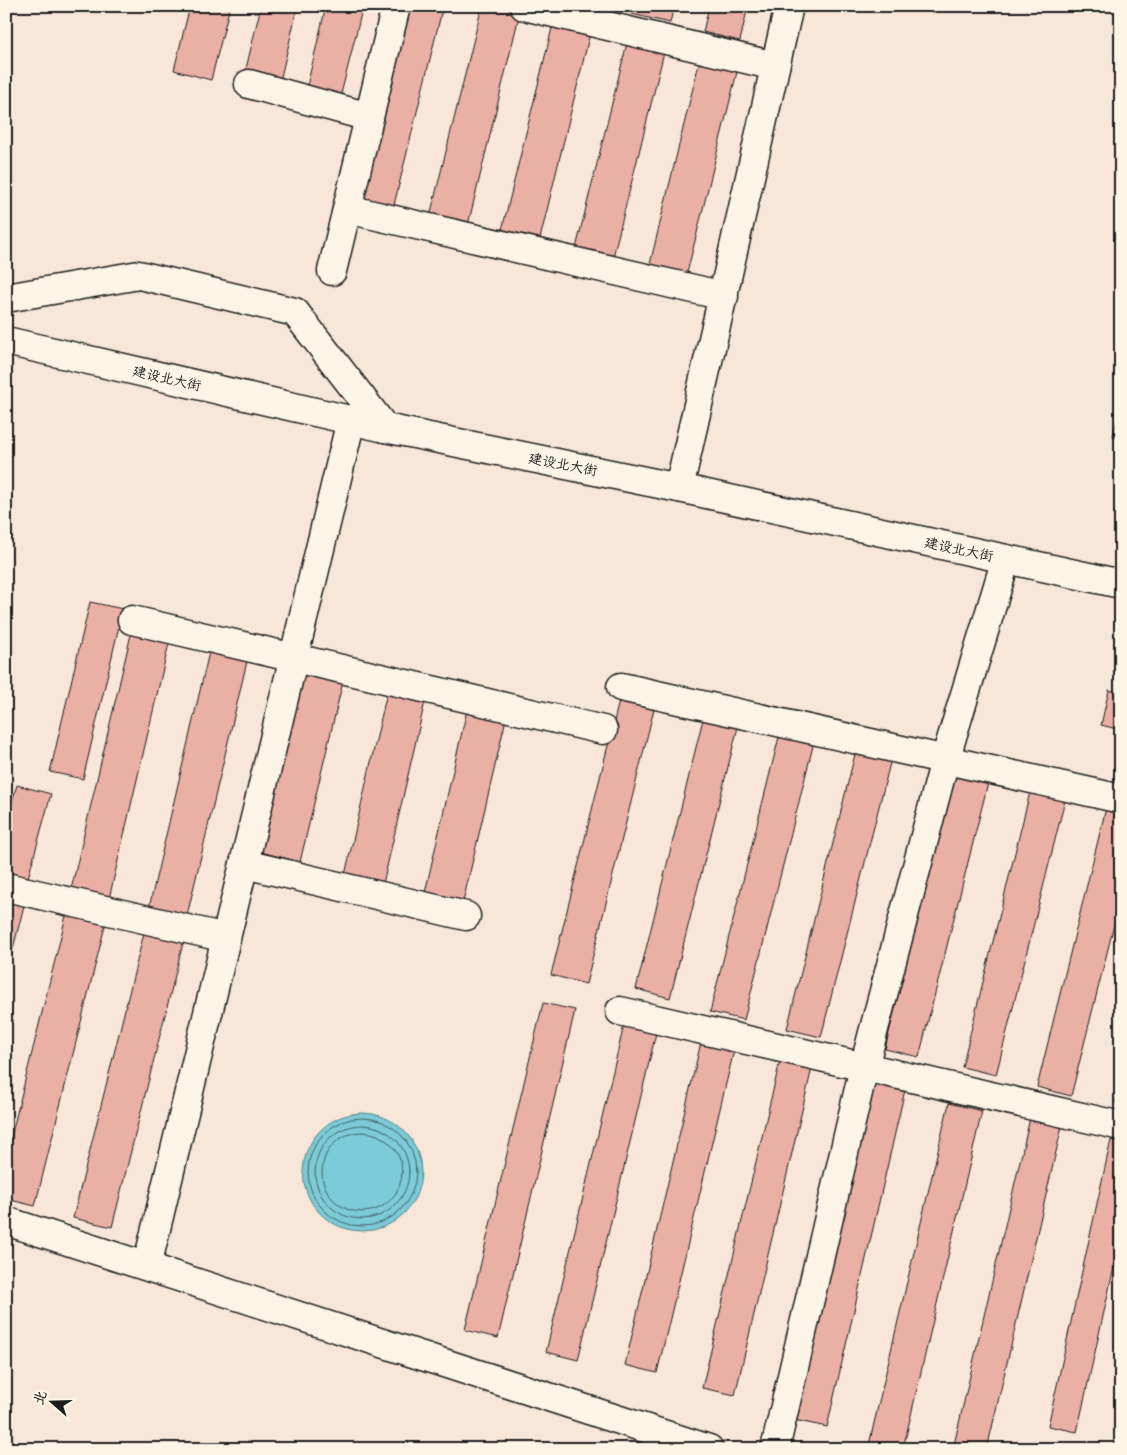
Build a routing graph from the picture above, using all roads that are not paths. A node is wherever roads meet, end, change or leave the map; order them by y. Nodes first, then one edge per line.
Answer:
1 (396, 6) edge
2 (524, 6) edge
3 (789, 6) edge
4 (775, 66) junction
5 (249, 84) dead end
6 (369, 117) junction
7 (347, 209) junction
8 (332, 271) dead end
9 (724, 296) junction
10 (6, 298) edge
11 (6, 341) edge
12 (351, 420) junction
13 (385, 428) junction
14 (679, 488) junction
15 (1006, 559) junction
16 (1121, 584) edge
17 (132, 620) dead end
18 (294, 658) junction
19 (622, 687) dead end
20 (603, 730) dead end
21 (945, 760) junction
22 (1121, 799) edge
23 (244, 864) junction
24 (6, 887) edge
25 (466, 916) dead end
26 (226, 938) junction
27 (620, 1011) dead end
28 (864, 1067) junction
29 (1121, 1126) edge
30 (6, 1221) edge
31 (147, 1266) junction
32 (709, 1449) edge
33 (775, 1449) edge

1 - 6 street
2 - 4 street
3 - 4 street
4 - 9 street
5 - 6 street
6 - 7 street
7 - 8 street
7 - 9 street
9 - 14 street
10 - 13 street
11 - 12 street, 建设北大街
12 - 13 street, 建设北大街
12 - 18 street
13 - 14 street, 建设北大街
14 - 15 street, 建设北大街
15 - 16 street, 建设北大街
15 - 21 street
17 - 18 street
18 - 20 street
18 - 23 street
19 - 21 street
21 - 22 street
21 - 28 street
23 - 25 street
23 - 26 street
24 - 26 street
26 - 31 street
27 - 28 street
28 - 29 street
28 - 33 street
30 - 31 street
31 - 32 street

